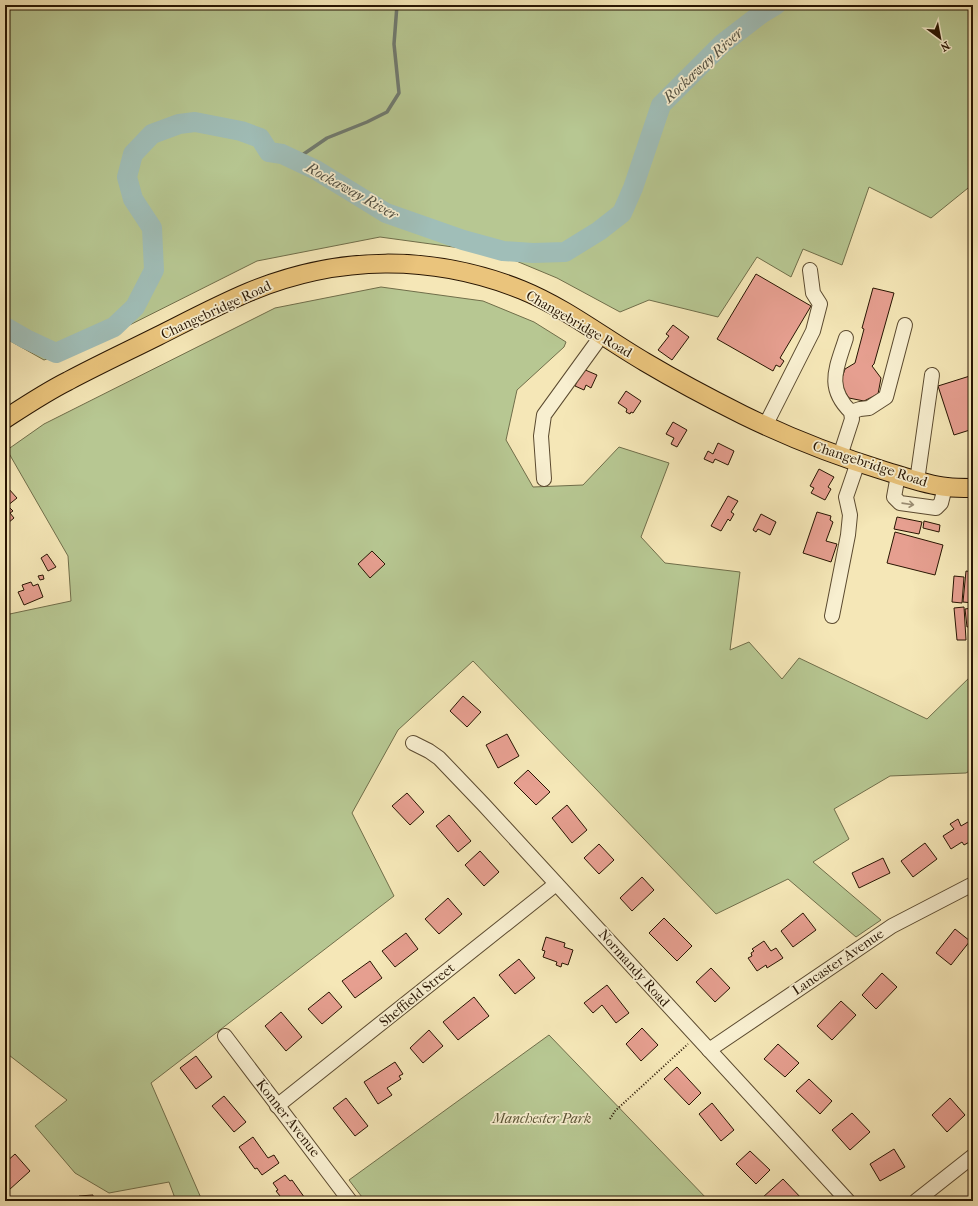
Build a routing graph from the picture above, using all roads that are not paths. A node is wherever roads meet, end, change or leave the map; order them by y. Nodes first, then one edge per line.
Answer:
1 (810, 270) dead end
2 (905, 325) dead end
3 (602, 335) junction
4 (846, 338) dead end
5 (932, 375) dead end
6 (852, 412) junction
7 (5, 419) edge
8 (765, 426) junction
9 (840, 456) junction
10 (858, 462) junction
11 (898, 475) junction
12 (544, 479) dead end
13 (917, 481) junction
14 (945, 487) junction
15 (973, 488) edge
16 (832, 616) dead end
17 (413, 743) dead end
18 (556, 884) junction
19 (973, 884) edge
20 (225, 1036) dead end
21 (709, 1050) junction
22 (277, 1106) junction
23 (973, 1156) edge
24 (350, 1201) edge
25 (848, 1201) edge
26 (916, 1201) edge

1 - 8 street
2 - 6 street
3 - 7 main road, Changebridge Road
3 - 8 main road, Changebridge Road
3 - 12 street
4 - 6 street
5 - 13 street
6 - 9 street
8 - 9 main road, Changebridge Road
9 - 10 main road, Changebridge Road
10 - 11 main road, Changebridge Road
10 - 16 street
11 - 13 main road, Changebridge Road
11 -> 14 street
13 - 14 main road, Changebridge Road
14 - 15 main road, Changebridge Road
17 - 18 street, Normandy Road
18 - 21 street, Normandy Road
18 - 22 street, Sheffield Street
19 - 21 street, Lancaster Avenue
20 - 22 street, Konner Avenue
21 - 25 street, Normandy Road
22 - 24 street, Konner Avenue
23 - 26 street

